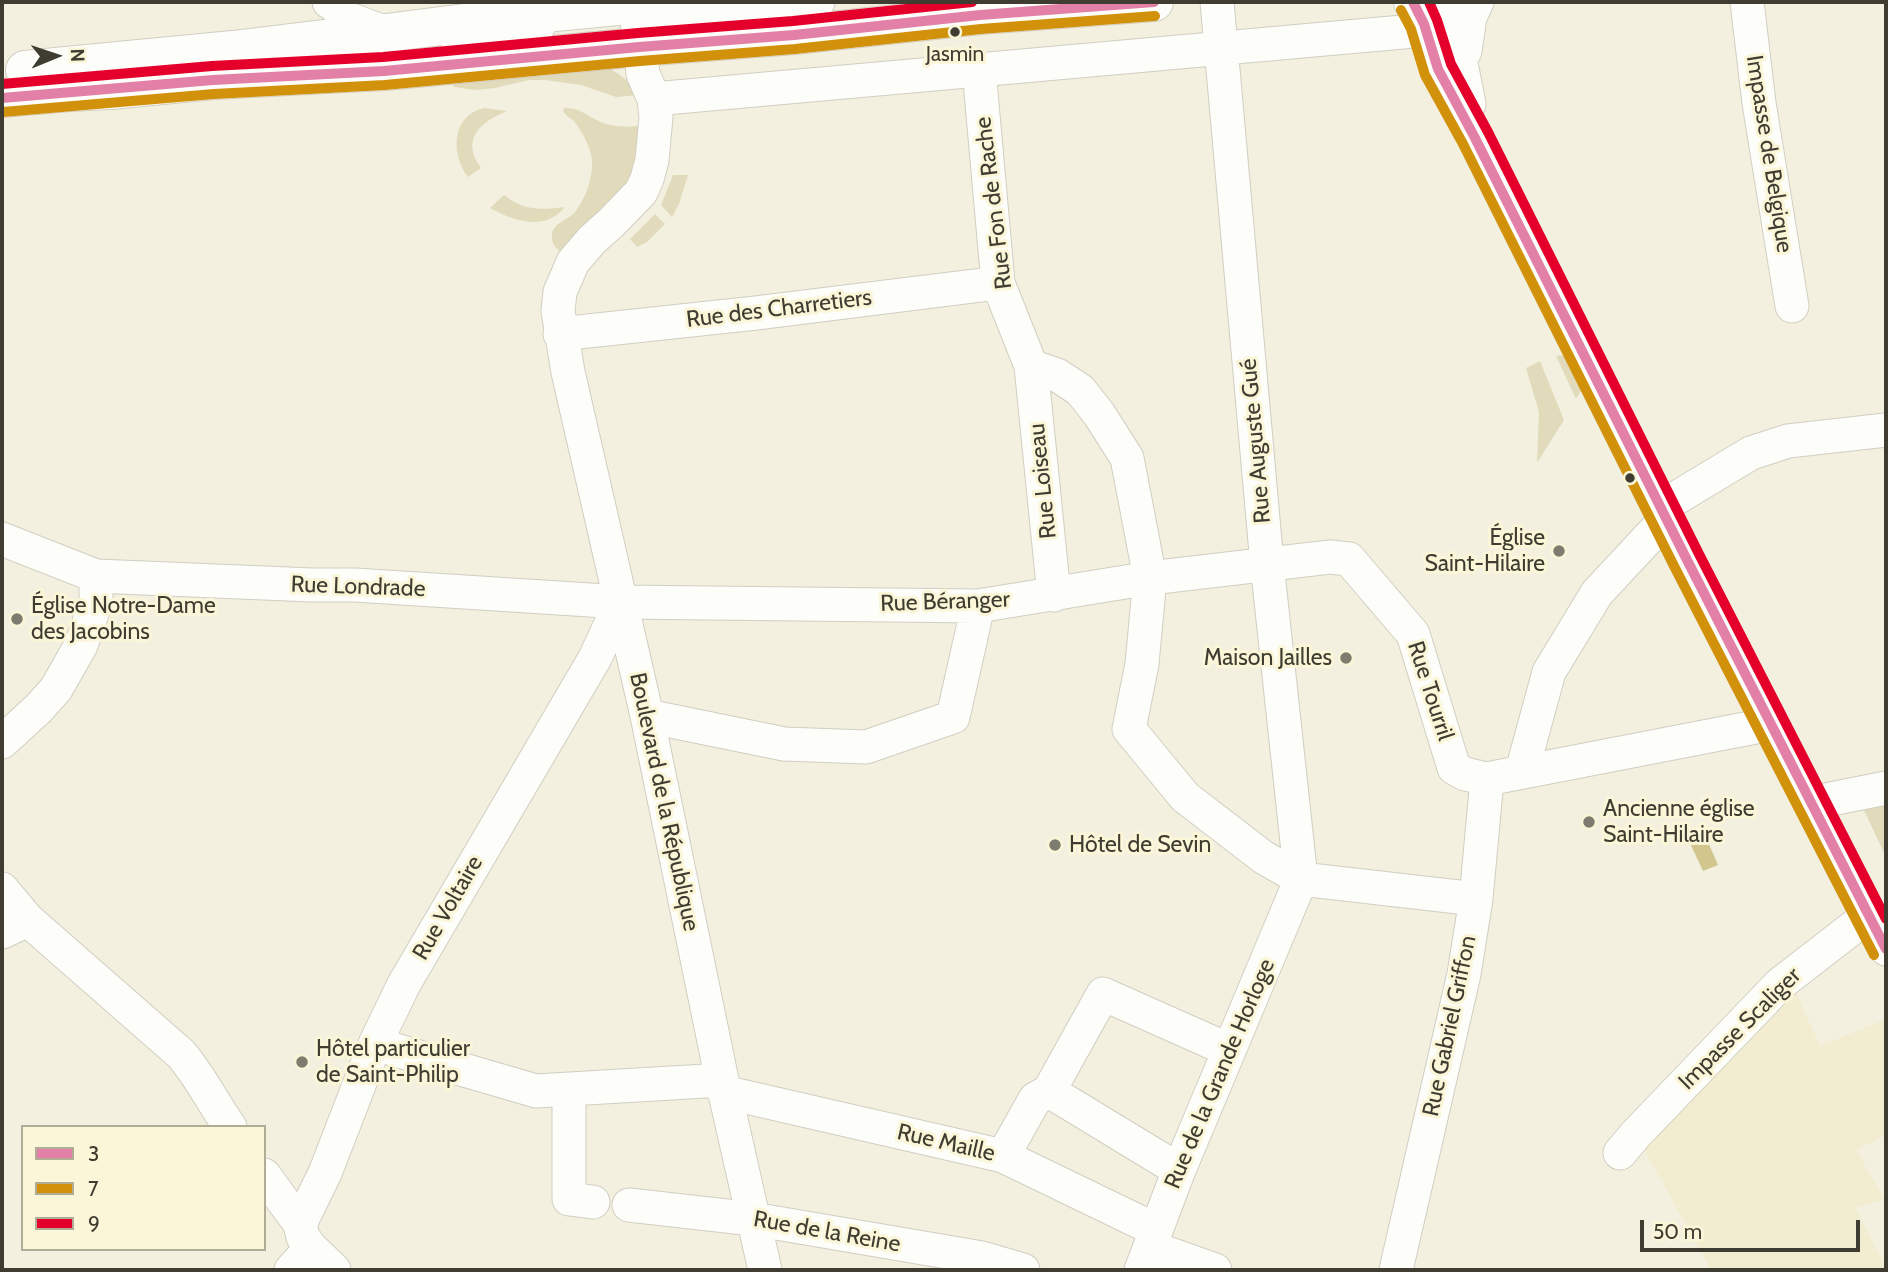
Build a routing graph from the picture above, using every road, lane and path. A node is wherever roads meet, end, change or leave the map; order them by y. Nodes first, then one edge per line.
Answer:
1 (330, 2) edge
2 (660, 2) edge
3 (818, 2) edge
4 (1154, 2) edge
5 (1217, 2) edge
6 (1477, 2) edge
7 (1747, 2) edge
8 (543, 7) edge
9 (1425, 9) edge
10 (386, 33) junction
11 (639, 47) junction
12 (1221, 47) junction
13 (423, 67) junction
14 (1462, 67) junction
15 (979, 70) junction
16 (2, 72) edge
17 (2, 98) edge
18 (653, 99) junction
19 (1475, 138) junction
20 (999, 283) junction
21 (1792, 306) dead end
22 (560, 334) junction
23 (1031, 366) junction
24 (1886, 430) edge
25 (1663, 512) junction
26 (2, 539) edge
27 (1267, 564) junction
28 (96, 576) junction
29 (1150, 578) junction
30 (1054, 595) junction
31 (621, 602) junction
32 (978, 606) junction
33 (647, 716) junction
34 (1771, 724) junction
35 (2, 742) edge
36 (1522, 771) junction
37 (1487, 779) junction
38 (1886, 788) edge
39 (1811, 803) junction
40 (1301, 879) junction
41 (2, 889) edge
42 (1476, 899) junction
43 (1869, 915) junction
44 (15, 926) edge
45 (1886, 949) edge
46 (375, 1044) junction
47 (1229, 1050) junction
48 (723, 1086) junction
49 (569, 1089) junction
50 (1049, 1091) junction
51 (229, 1125) edge
52 (1620, 1153) dead end
53 (1003, 1156) junction
54 (1179, 1170) junction
55 (266, 1178) edge
56 (593, 1202) dead end
57 (629, 1205) dead end
58 (753, 1219) junction
59 (1149, 1249) edge
60 (309, 1253) edge
61 (765, 1270) edge
62 (1023, 1270) edge
63 (1215, 1270) edge
64 (1396, 1270) edge

1 - 10 street
2 - 8 main road
3 - 11 street
4 - 11 main road
5 - 12 street, Rue Auguste Gué
6 - 14 street
7 - 21 street, Impasse de Belgique
8 - 10 main road
8 - 13 street
9 - 12 street
9 - 14 street
9 - 19 street
10 - 16 main road
11 - 13 main road
11 - 18 street, Boulevard de la République
12 - 15 street
12 - 27 street, Rue Auguste Gué
13 - 17 main road
14 - 19 street
15 - 18 street
15 - 20 street, Rue Fon de Rache
18 - 22 street, Boulevard de la République
19 - 25 street
20 - 22 street, Rue des Charretiers
20 - 23 street, Rue Fon de Rache
22 - 31 street, Boulevard de la République
23 - 29 street
23 - 30 street, Rue Loiseau
24 - 25 street
25 - 34 street
25 - 36 street
26 - 28 street, Rue Londrade
27 - 29 street, Rue Béranger
27 - 37 street, Rue Tourril
27 - 40 street, Rue Auguste Gué
28 - 31 street, Rue Londrade
28 - 35 street
29 - 30 street, Rue Béranger
29 - 40 street
30 - 32 street, Rue Béranger
31 - 32 street, Rue Béranger
31 - 33 street, Boulevard de la République
31 - 46 street, Rue Voltaire
32 - 33 street
33 - 48 street, Boulevard de la République
34 - 36 street
34 - 39 street
36 - 37 street
37 - 42 street, Rue Gabriel Griffon
38 - 39 street
39 - 43 street
40 - 42 street
40 - 47 street, Rue de la Grande Horloge
41 - 44 street
42 - 64 street, Rue Gabriel Griffon
43 - 45 street
43 - 52 street, Impasse Scaliger
44 - 51 street
46 - 49 street, Rue Maille
46 - 60 street, Rue Voltaire
47 - 50 street
47 - 54 street, Rue de la Grande Horloge
48 - 49 street, Rue Maille
48 - 53 street, Rue Maille
48 - 58 street, Boulevard de la République
49 - 56 street
50 - 53 street
50 - 54 street
53 - 59 street, Rue Maille
54 - 59 street, Rue de la Grande Horloge
55 - 60 street
57 - 58 street, Rue de la Reine
58 - 61 street, Boulevard de la République
58 - 62 street, Rue de la Reine
59 - 63 street, Rue Maille

